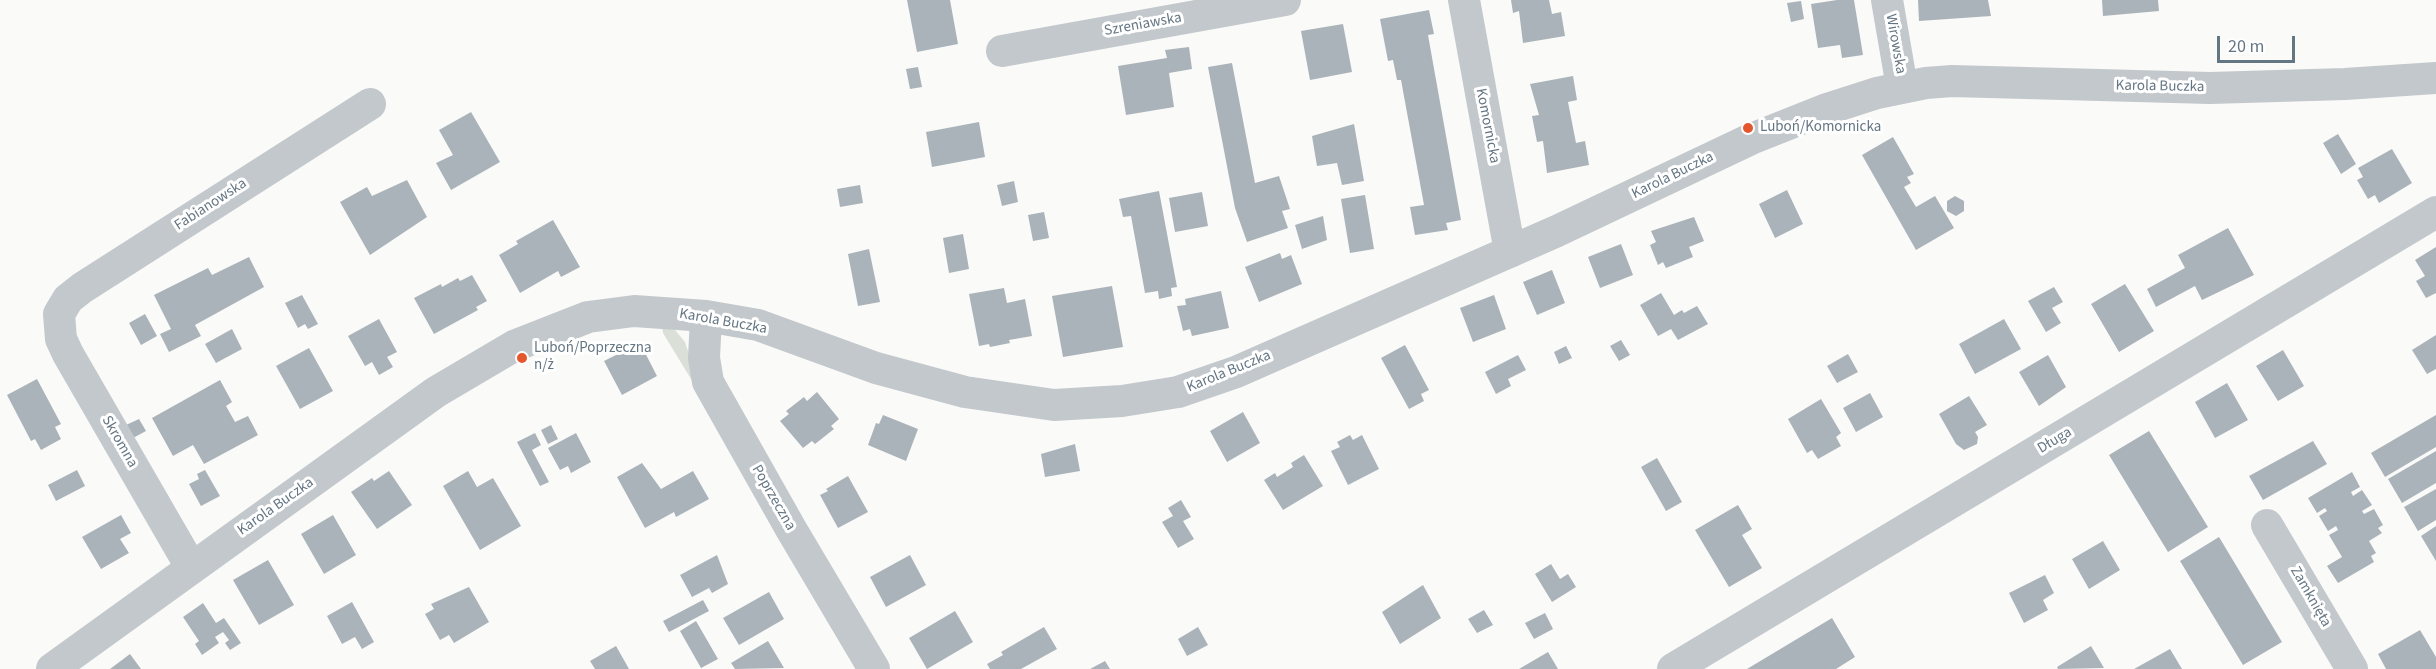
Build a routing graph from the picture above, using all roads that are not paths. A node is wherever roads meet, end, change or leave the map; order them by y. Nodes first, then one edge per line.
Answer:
1 (1285, 0) edge
2 (1464, 0) edge
3 (1887, 0) edge
4 (1002, 51) dead end
5 (2436, 78) edge
6 (1902, 87) junction
7 (370, 104) dead end
8 (2436, 212) edge
9 (1510, 252) junction
10 (59, 314) joint
11 (706, 315) junction
12 (2267, 525) dead end
13 (191, 567) junction
14 (865, 666) edge
15 (52, 669) edge
16 (1673, 669) edge
17 (2352, 669) edge

1 - 4 street, Szreniawska
2 - 9 street, Komornicka
3 - 6 street, Wirowska
5 - 6 street, Karola Buczka
6 - 9 street, Karola Buczka
7 - 10 street, Fabianowska
8 - 16 street, Długa
9 - 11 street, Karola Buczka
10 - 13 street, Skromna
11 - 13 street, Karola Buczka
11 - 14 street, Poprzeczna
12 - 17 street, Zamknięta
13 - 15 street, Karola Buczka

